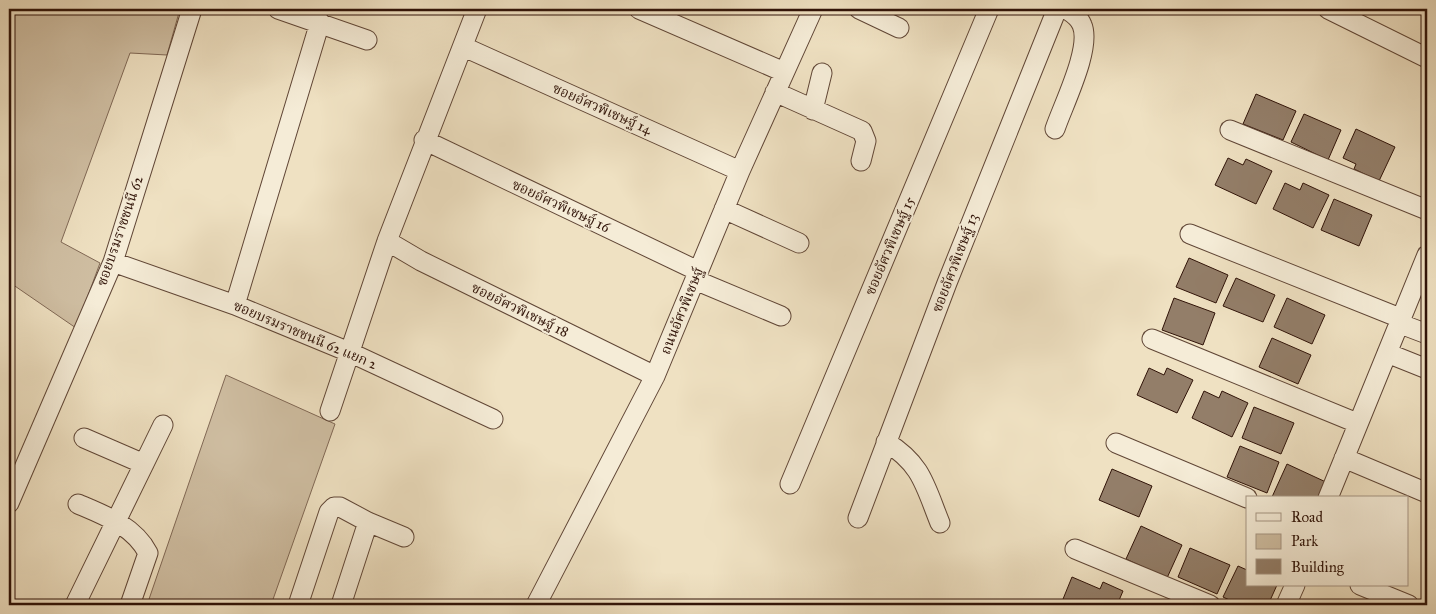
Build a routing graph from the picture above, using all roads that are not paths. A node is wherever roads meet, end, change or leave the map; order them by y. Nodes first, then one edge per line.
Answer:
1 (192, 9) edge
2 (278, 9) edge
3 (477, 9) edge
4 (639, 9) edge
5 (812, 9) edge
6 (860, 9) edge
7 (989, 9) edge
8 (1057, 9) edge
9 (1066, 9) edge
10 (1328, 9) edge
11 (320, 22) junction
12 (899, 28) dead end
13 (368, 40) dead end
14 (464, 47) junction
15 (1427, 58) edge
16 (784, 72) junction
17 (822, 74) dead end
18 (775, 92) junction
19 (814, 110) junction
20 (1055, 129) dead end
21 (1230, 130) dead end
22 (424, 140) junction
23 (861, 161) dead end
24 (740, 171) junction
25 (724, 209) junction
26 (1427, 210) edge
27 (1190, 234) dead end
28 (387, 241) junction
29 (799, 243) dead end
30 (1427, 255) edge
31 (113, 262) junction
32 (697, 276) junction
33 (235, 305) junction
34 (781, 316) dead end
35 (1399, 321) junction
36 (1427, 334) edge
37 (1152, 339) dead end
38 (349, 352) junction
39 (1387, 353) junction
40 (1427, 369) edge
41 (655, 376) junction
42 (330, 410) dead end
43 (493, 419) dead end
44 (1357, 423) junction
45 (164, 425) dead end
46 (84, 438) dead end
47 (886, 442) junction
48 (1116, 444) dead end
49 (1344, 458) junction
50 (144, 464) junction
51 (790, 484) dead end
52 (1427, 492) edge
53 (1329, 496) edge
54 (1246, 498) edge
55 (9, 503) edge
56 (78, 504) dead end
57 (858, 518) dead end
58 (117, 520) junction
59 (368, 522) junction
60 (940, 523) dead end
61 (404, 537) dead end
62 (1075, 549) dead end
63 (1294, 586) edge
64 (1362, 586) edge
65 (1203, 604) edge
66 (75, 605) edge
67 (130, 605) edge
68 (298, 605) edge
69 (341, 605) edge
70 (536, 605) edge
71 (1286, 605) edge
72 (1409, 605) edge

1 - 31 street, ซอยบรมราชชนนี 62
2 - 11 street
3 - 14 street
4 - 16 street
5 - 16 street, ถนนอัศวพิเชษฐ์
6 - 12 street
7 - 51 street, ซอยอัศวพิเชษฐ์ 15
8 - 47 street, ซอยอัศวพิเชษฐ์ 13
9 - 20 street
10 - 15 street
11 - 13 street
11 - 33 street
14 - 22 street
14 - 24 street, ซอยอัศวพิเชษฐ์ 14
16 - 18 street, ถนนอัศวพิเชษฐ์
17 - 19 street
18 - 19 street
18 - 24 street, ถนนอัศวพิเชษฐ์
19 - 23 street
21 - 26 street
22 - 28 street
22 - 32 street, ซอยอัศวพิเชษฐ์ 16
24 - 25 street, ถนนอัศวพิเชษฐ์
25 - 29 street
25 - 32 street, ถนนอัศวพิเชษฐ์
27 - 35 street
28 - 38 street
28 - 41 street, ซอยอัศวพิเชษฐ์ 18
30 - 35 street
31 - 33 street, ซอยบรมราชชนนี 62 แยก 2
31 - 55 street, ซอยบรมราชชนนี 62
32 - 34 street, ซอยอัศวพิเชษฐ์ 16
32 - 41 street, ถนนอัศวพิเชษฐ์
33 - 38 street, ซอยบรมราชชนนี 62 แยก 2
35 - 36 street
35 - 39 street
37 - 44 street
38 - 42 street
38 - 43 street, ซอยบรมราชชนนี 62 แยก 2
39 - 40 street
39 - 44 street
41 - 70 street, ถนนอัศวพิเชษฐ์
44 - 49 street
45 - 50 street
46 - 50 street
47 - 57 street, ซอยอัศวพิเชษฐ์ 13
47 - 60 street
48 - 54 street
49 - 52 street
49 - 53 street
50 - 58 street
56 - 58 street
58 - 66 street
58 - 67 street
59 - 61 street
59 - 68 street
59 - 69 street
62 - 65 street
63 - 71 street
64 - 72 street

